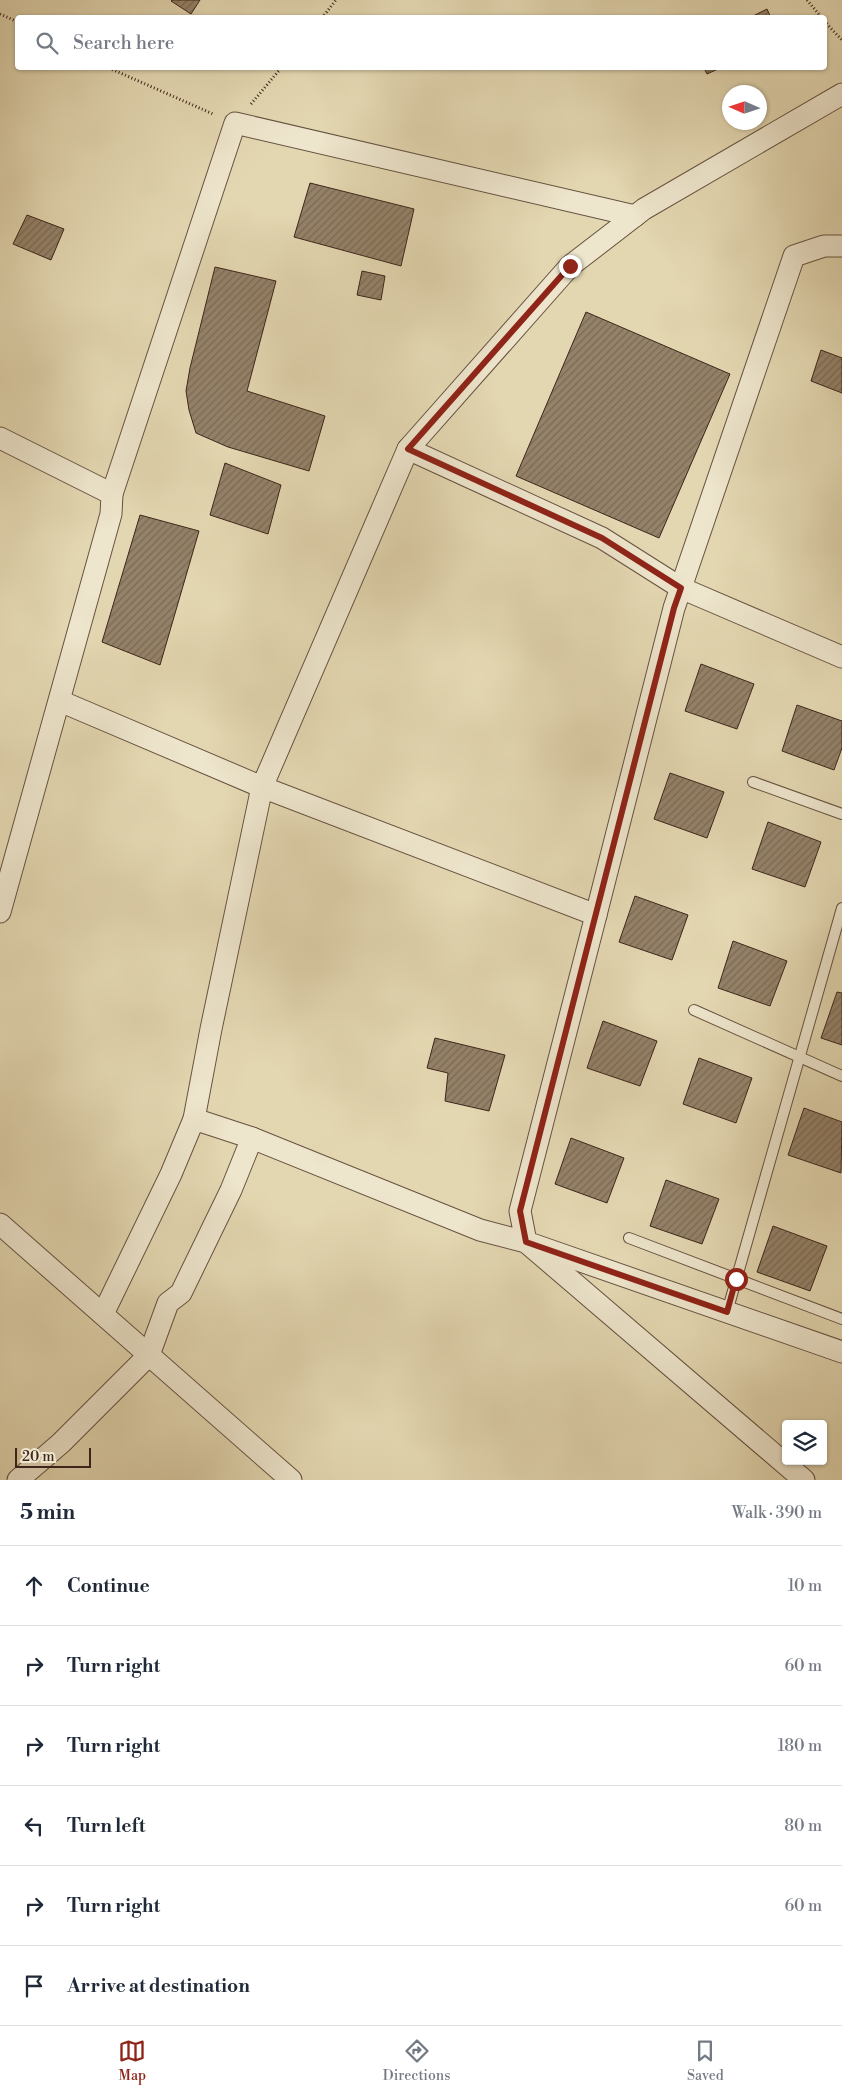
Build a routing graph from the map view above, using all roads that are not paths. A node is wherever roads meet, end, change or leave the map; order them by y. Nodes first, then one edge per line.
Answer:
1 (842, 94) edge
2 (636, 216) junction
3 (842, 246) edge
4 (0, 438) edge
5 (408, 449) junction
6 (112, 494) junction
7 (681, 588) junction
8 (842, 657) edge
9 (60, 701) junction
10 (753, 782) dead end
11 (262, 787) junction
12 (842, 814) edge
13 (842, 908) edge
14 (0, 912) edge
15 (596, 915) junction
16 (694, 1010) dead end
17 (800, 1057) junction
18 (842, 1076) edge
19 (194, 1119) junction
20 (252, 1138) junction
21 (0, 1224) edge
22 (629, 1238) dead end
23 (526, 1242) junction
24 (736, 1279) junction
25 (727, 1312) junction
26 (103, 1314) junction
27 (842, 1319) edge
28 (842, 1352) edge
29 (149, 1355) junction
30 (18, 1480) edge
31 (291, 1480) edge
32 (804, 1480) edge

1 - 2 street
2 - 5 street
2 - 6 street
3 - 7 street
4 - 6 street
5 - 7 street
5 - 11 street
6 - 9 street
7 - 8 street
7 - 15 street
9 - 11 street
9 - 14 street
10 - 12 lane
11 - 15 street
11 - 19 street
13 - 17 lane
15 - 23 street
16 - 17 lane
17 - 18 lane
17 - 24 lane
19 - 20 street
19 - 26 street
20 - 23 street
20 - 29 street
21 - 26 street
22 - 24 lane
23 - 25 street
23 - 32 street
24 - 25 lane
24 - 27 lane
25 - 28 street
26 - 29 street
29 - 30 street
29 - 31 street

